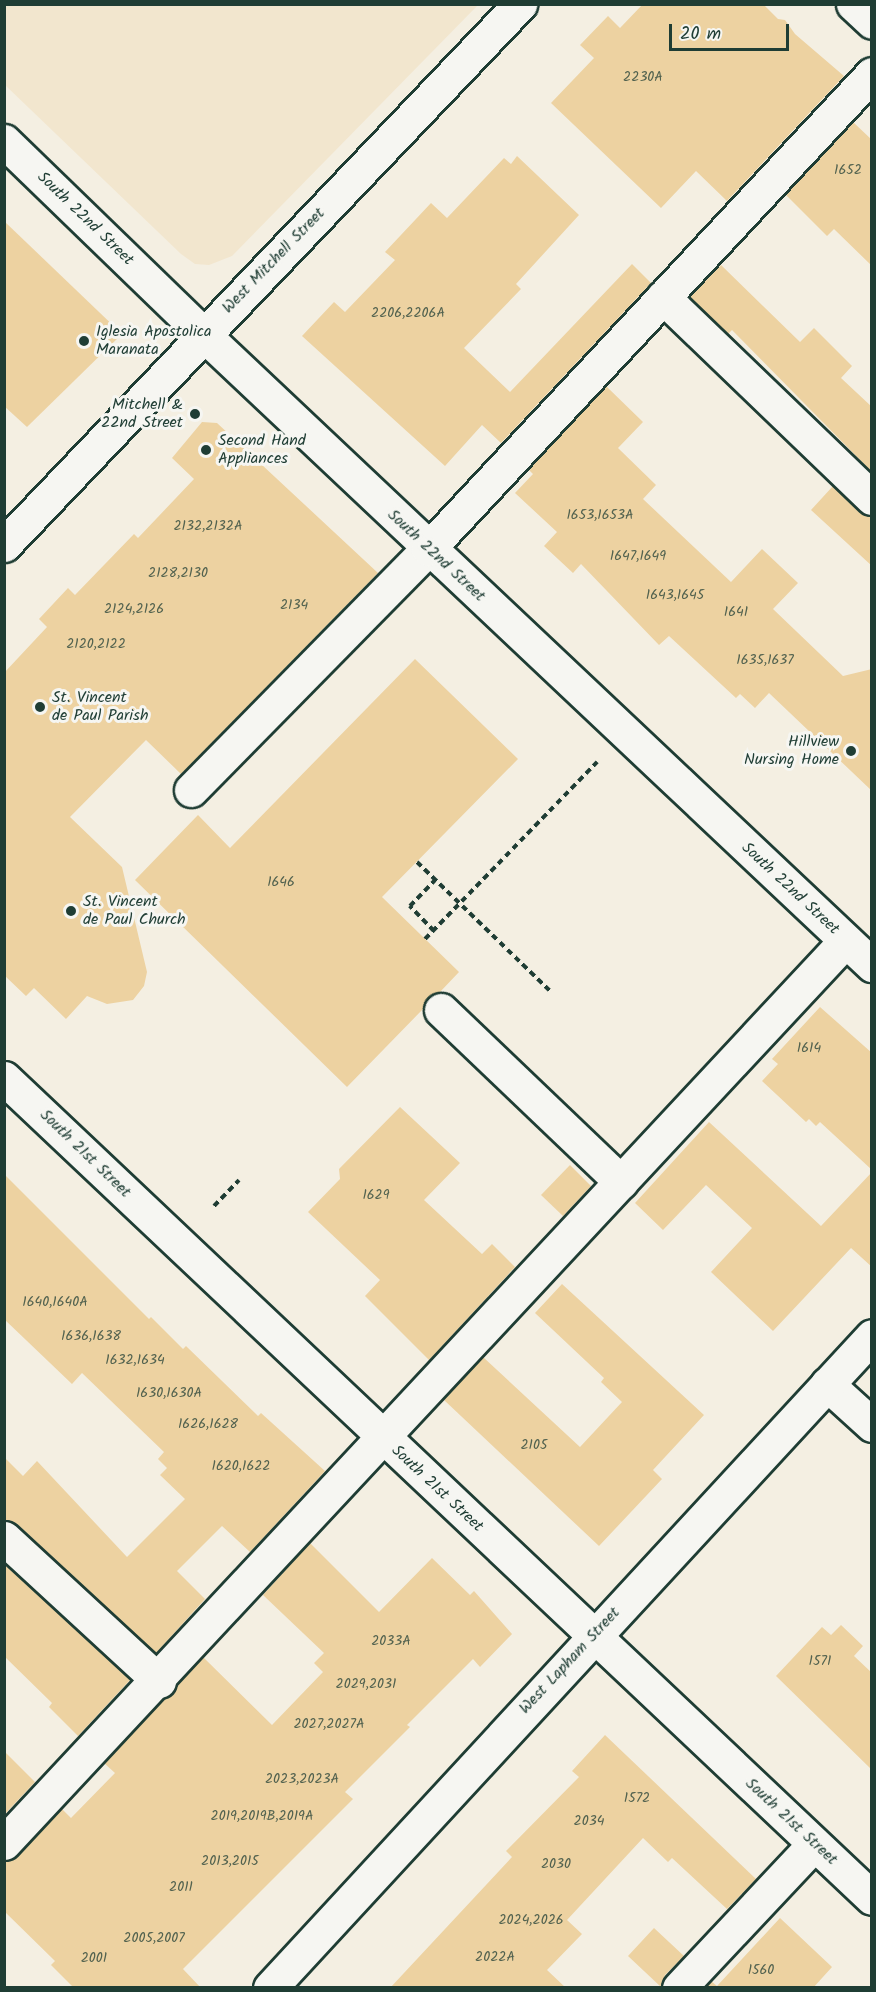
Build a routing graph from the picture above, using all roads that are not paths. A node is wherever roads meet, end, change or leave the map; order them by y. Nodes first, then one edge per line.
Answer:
1 (520, 4) edge
2 (853, 4) edge
3 (872, 22) edge
4 (872, 74) edge
5 (4, 141) edge
6 (663, 297) junction
7 (203, 334) junction
8 (872, 498) edge
9 (4, 545) edge
10 (428, 549) junction
11 (191, 790) dead end
12 (845, 941) junction
13 (872, 966) edge
14 (441, 1010) dead end
15 (4, 1078) edge
16 (621, 1182) junction
17 (872, 1336) edge
18 (827, 1384) junction
19 (872, 1425) edge
20 (383, 1438) junction
21 (4, 1538) edge
22 (594, 1635) junction
23 (159, 1681) junction
24 (4, 1843) edge
25 (814, 1844) junction
26 (872, 1898) edge
27 (270, 1988) edge
28 (680, 1988) edge

1 - 7 street, West Mitchell Street
2 - 3 street
4 - 6 street
5 - 7 street, South 22nd Street
6 - 8 street
6 - 10 street
7 - 9 street, West Mitchell Street
7 - 10 street, South 22nd Street
10 - 11 street
10 - 12 street, South 22nd Street
12 - 13 street, South 22nd Street
12 - 16 street
14 - 16 street
15 - 20 street, South 21st Street
16 - 20 street
17 - 18 street, West Lapham Street
18 - 19 street
18 - 22 street, West Lapham Street
20 - 22 street, South 21st Street
20 - 23 street
21 - 23 street
22 - 25 street, South 21st Street
22 - 27 street, West Lapham Street
23 - 24 street
25 - 26 street, South 21st Street
25 - 28 street

